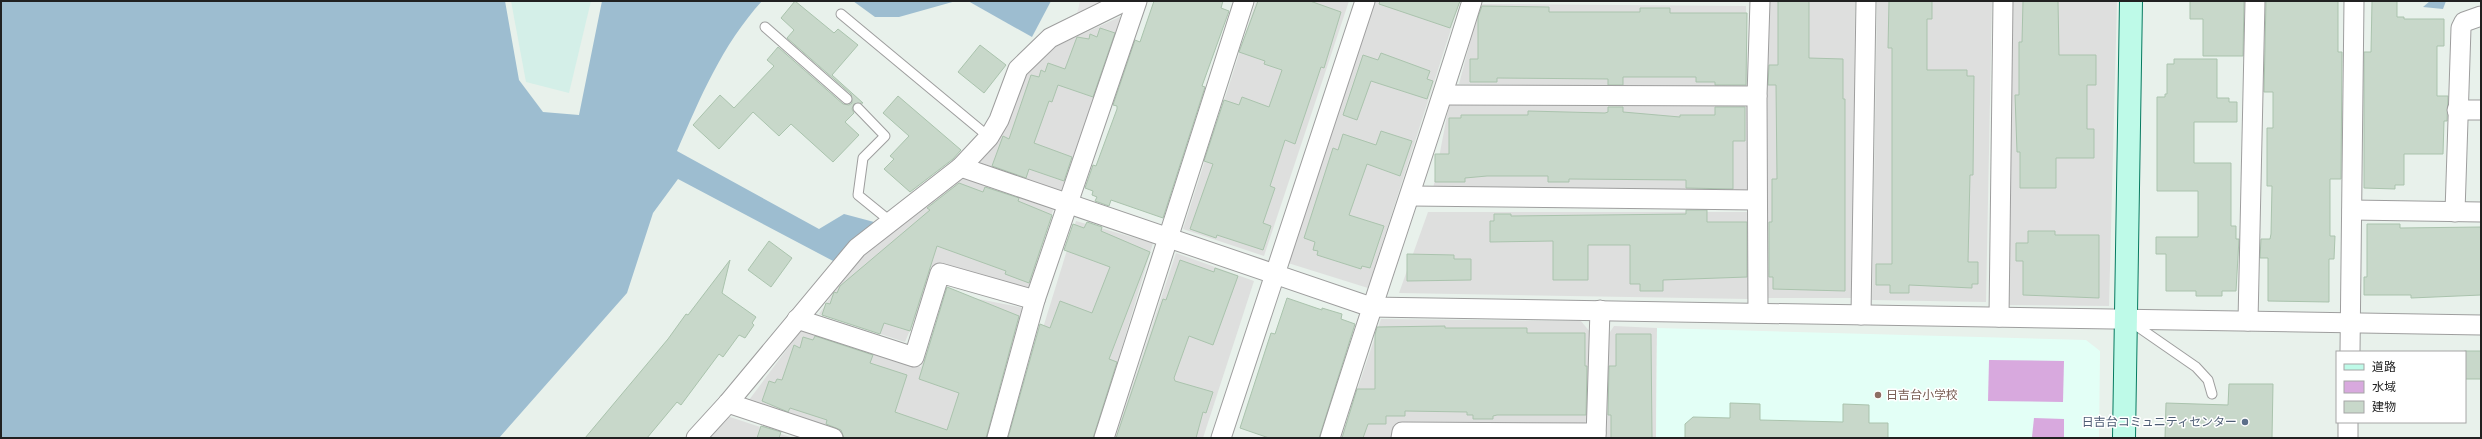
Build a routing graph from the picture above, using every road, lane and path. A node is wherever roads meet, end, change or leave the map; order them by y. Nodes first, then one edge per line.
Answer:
1 (1124, 1) edge
2 (1137, 1) edge
3 (1244, 1) edge
4 (1365, 1) edge
5 (1472, 1) edge
6 (1760, 1) edge
7 (1866, 1) edge
8 (2003, 1) edge
9 (2131, 1) edge
10 (2255, 1) edge
11 (2354, 1) edge
12 (841, 14) dead end
13 (2481, 16) edge
14 (765, 27) dead end
15 (1443, 95) junction
16 (1757, 96) junction
17 (847, 99) dead end
18 (858, 108) dead end
19 (2457, 110) junction
20 (2481, 110) edge
21 (989, 137) junction
22 (961, 167) junction
23 (1411, 196) junction
24 (1756, 200) junction
25 (1069, 202) junction
26 (2352, 210) junction
27 (2455, 212) junction
28 (2481, 212) edge
29 (890, 221) junction
30 (1169, 236) junction
31 (1275, 273) junction
32 (1035, 300) junction
33 (1371, 307) junction
34 (1600, 310) junction
35 (1758, 313) junction
36 (1861, 315) junction
37 (1999, 317) junction
38 (797, 319) junction
39 (2126, 319) junction
40 (2248, 321) junction
41 (2350, 322) junction
42 (2481, 325) edge
43 (2350, 351) edge
44 (2212, 394) dead end
45 (728, 404) junction
46 (2348, 423) edge
47 (1596, 435) edge
48 (696, 438) edge
49 (833, 438) edge
50 (997, 438) edge
51 (1104, 438) edge
52 (1221, 438) edge
53 (1330, 438) edge
54 (1400, 438) edge
55 (2124, 438) edge
56 (2348, 438) edge

1 - 21 street
2 - 25 street
3 - 30 street
4 - 31 street
5 - 15 street
6 - 16 street
7 - 36 street
8 - 37 street
9 - 39 street
10 - 40 street
11 - 26 street
12 - 21 lane
13 - 19 street
14 - 17 lane
15 - 16 street
15 - 23 street
16 - 24 street
18 - 29 lane
19 - 20 street
19 - 27 street
21 - 22 street
22 - 25 street
22 - 29 street
23 - 24 street
23 - 33 street
24 - 35 street
25 - 30 street
25 - 32 street
26 - 27 street
26 - 41 street
27 - 28 street
29 - 38 street
30 - 31 street
30 - 51 street
31 - 33 street
31 - 52 street
32 - 38 street
32 - 50 street
33 - 34 street
33 - 53 street
34 - 35 street
34 - 47 street
35 - 36 street
36 - 37 street
37 - 39 street
38 - 45 street
39 - 40 street
39 - 44 lane
39 - 55 street
40 - 41 street
41 - 42 street
41 - 43 street
45 - 48 street
45 - 49 street
46 - 56 street
47 - 54 street

